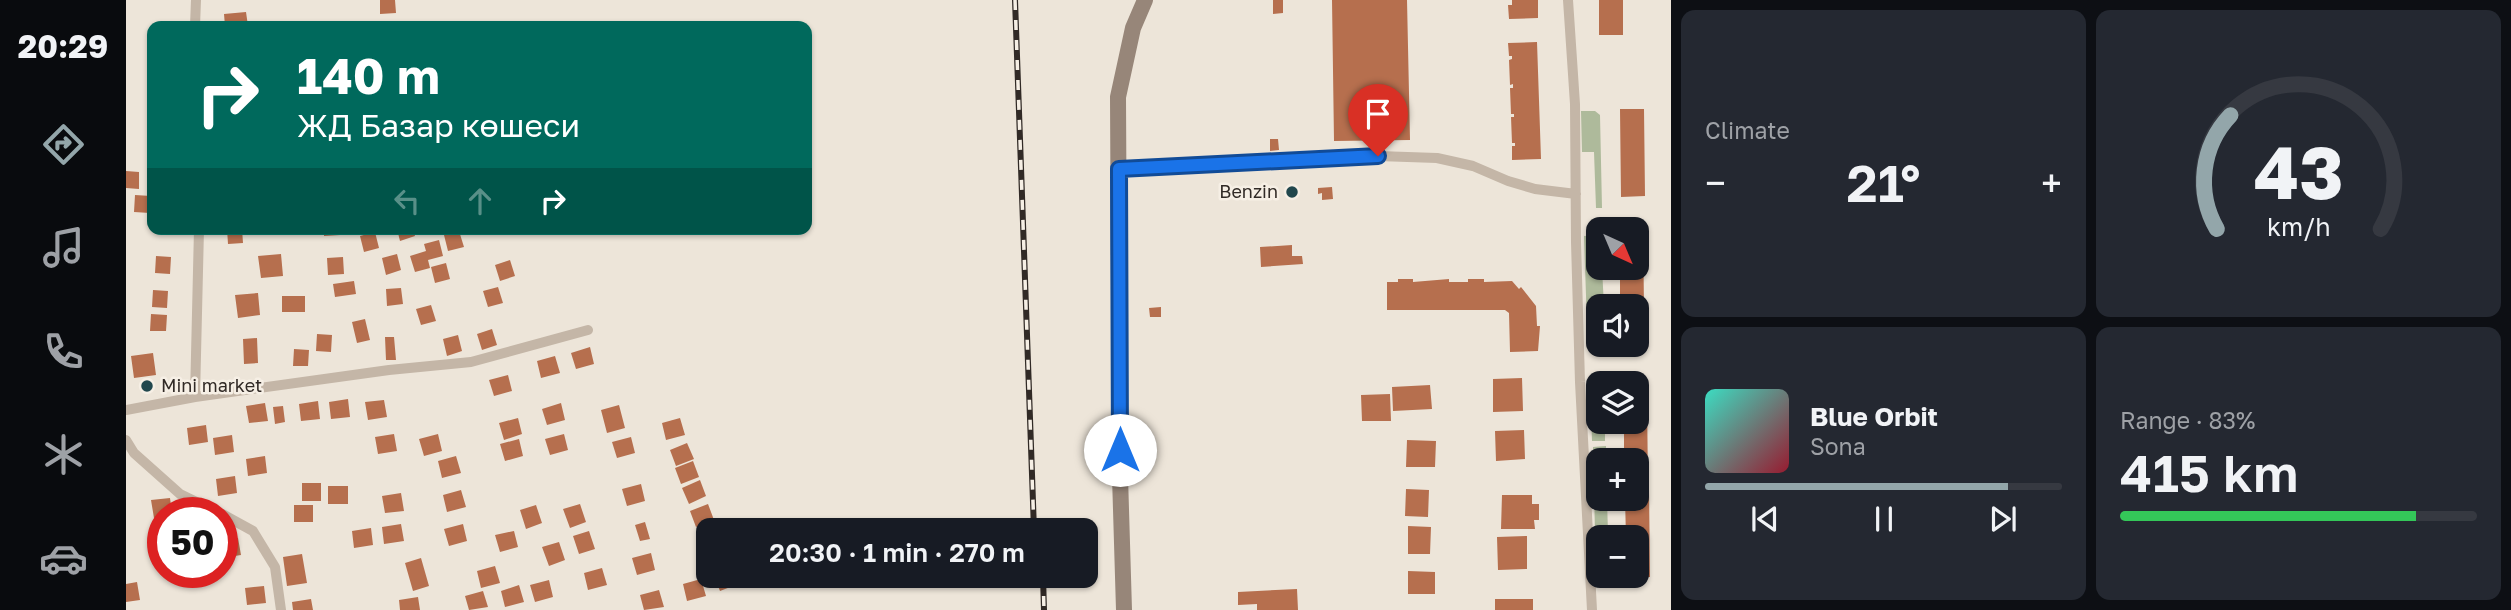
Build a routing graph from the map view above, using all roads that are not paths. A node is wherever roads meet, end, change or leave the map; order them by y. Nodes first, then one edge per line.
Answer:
1 (196, 0) edge
2 (1145, 0) edge
3 (1568, 0) edge
4 (195, 21) edge
5 (1119, 169) junction
6 (1576, 194) junction
7 (199, 235) edge
8 (588, 330) dead end
9 (195, 397) junction
10 (126, 410) edge
11 (126, 440) edge
12 (186, 497) edge
13 (238, 523) edge
14 (281, 610) edge
15 (1124, 610) edge
16 (1592, 610) edge

1 - 4 street
2 - 5 main road
3 - 6 street
5 - 6 street
5 - 15 main road
6 - 16 street
7 - 9 street
8 - 9 street
9 - 10 street
11 - 12 street
13 - 14 street

